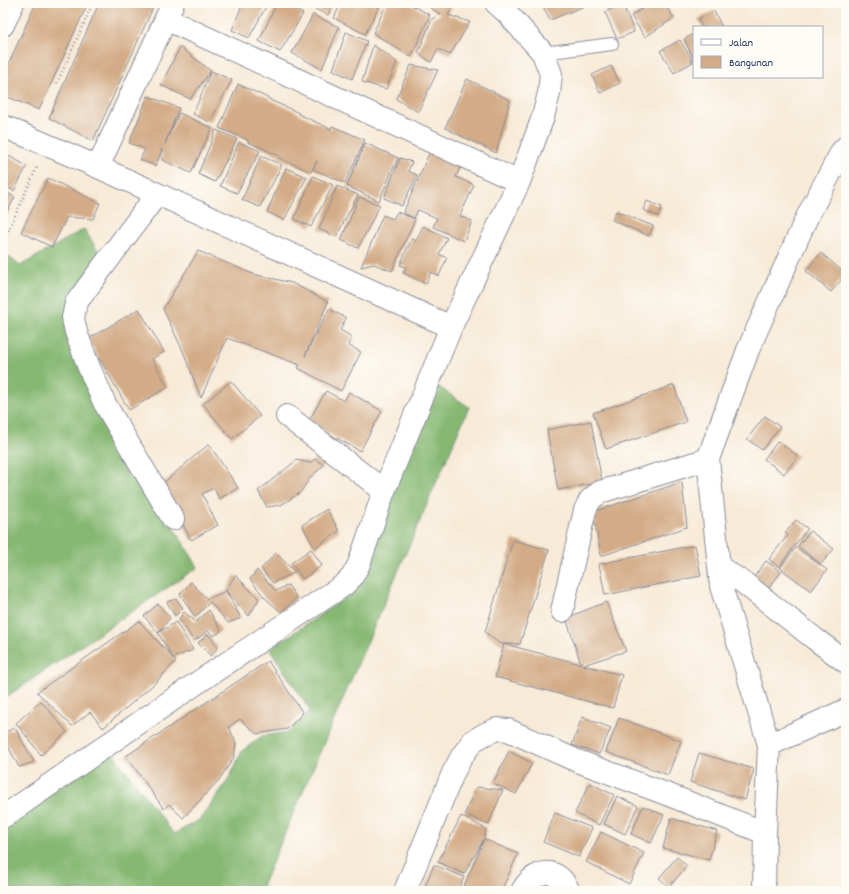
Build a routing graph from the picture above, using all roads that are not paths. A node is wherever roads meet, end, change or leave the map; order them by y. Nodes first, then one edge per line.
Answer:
1 (13, 3) edge
2 (496, 3) edge
3 (170, 11) edge
4 (3, 25) edge
5 (612, 44) dead end
6 (543, 53) junction
7 (3, 126) edge
8 (846, 147) edge
9 (98, 167) junction
10 (519, 182) junction
11 (158, 194) junction
12 (451, 327) junction
13 (287, 416) dead end
14 (708, 459) junction
15 (384, 492) junction
16 (173, 519) dead end
17 (719, 567) junction
18 (562, 612) dead end
19 (846, 662) edge
20 (846, 710) edge
21 (769, 745) junction
22 (3, 817) edge
23 (765, 833) junction
24 (405, 891) edge
25 (522, 891) edge
26 (569, 891) edge
27 (764, 891) edge

1 - 4 street
2 - 6 street
3 - 9 street
3 - 10 street
5 - 6 lane
6 - 10 street
7 - 9 street
8 - 14 street
9 - 11 street
10 - 12 street
11 - 12 street
11 - 16 street
12 - 15 street
13 - 15 street
14 - 17 street
14 - 18 street
15 - 22 street
17 - 19 street
17 - 21 street
20 - 21 street
21 - 23 street
23 - 24 street
23 - 27 street
25 - 26 street

